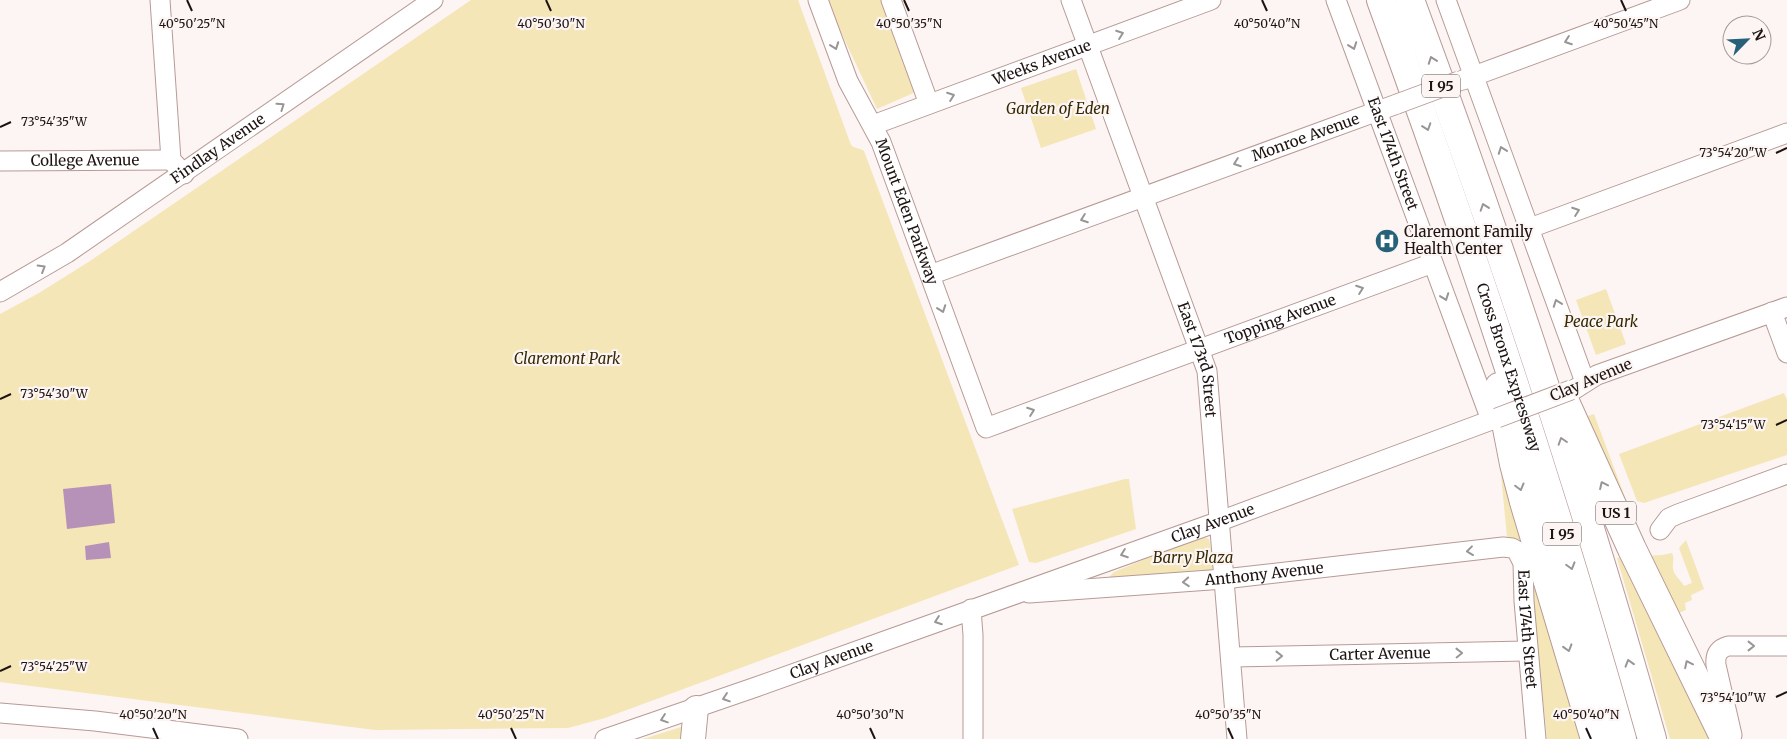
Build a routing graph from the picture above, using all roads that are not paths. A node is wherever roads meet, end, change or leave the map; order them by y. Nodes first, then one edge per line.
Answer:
1 (160, 0) edge
2 (433, 0) edge
3 (818, 0) edge
4 (891, 0) edge
5 (1071, 0) edge
6 (1211, 0) edge
7 (1336, 0) edge
8 (1380, 0) edge
9 (1410, 0) edge
10 (1446, 0) edge
11 (1680, 0) edge
12 (1087, 46) junction
13 (1467, 78) junction
14 (929, 104) junction
15 (1377, 111) junction
16 (873, 125) junction
17 (1787, 133) edge
18 (171, 160) junction
19 (0, 161) edge
20 (184, 174) junction
21 (1144, 197) junction
22 (1530, 228) junction
23 (1433, 262) junction
24 (930, 275) junction
25 (1512, 286) junction
26 (0, 292) edge
27 (1780, 309) edge
28 (1200, 348) junction
29 (1787, 353) edge
30 (1578, 386) junction
31 (1494, 419) junction
32 (986, 428) joint
33 (1787, 474) edge
34 (1220, 520) junction
35 (1660, 530) dead end
36 (1517, 551) joint
37 (1224, 579) junction
38 (1011, 594) junction
39 (971, 609) junction
40 (1787, 646) edge
41 (1528, 651) junction
42 (1231, 657) junction
43 (696, 708) junction
44 (0, 713) edge
45 (1650, 733) edge
46 (1613, 737) edge
47 (238, 739) edge
48 (605, 739) edge
49 (693, 739) edge
50 (973, 739) edge
51 (1237, 739) edge
52 (1536, 739) edge
53 (1725, 739) edge
54 (1733, 739) edge

1 - 18 street
20 -> 2 street, Findlay Avenue
3 -> 16 street, Mount Eden Parkway
4 - 14 street
5 - 12 street, East 173rd Street
12 -> 6 street, Weeks Avenue
7 -> 15 street, East 174th Street
8 -> 46 highway, Cross Bronx Expressway / I 95
25 -> 9 highway, Cross Bronx Expressway / I 95
10 - 13 street
11 -> 13 street, Monroe Avenue
14 -> 12 street, Weeks Avenue
12 - 21 street, East 173rd Street
13 - 15 street, Monroe Avenue, bridge
22 -> 13 street
14 - 16 street, Weeks Avenue
15 -> 21 street, Monroe Avenue
15 - 23 street, East 174th Street
16 - 24 street, Mount Eden Parkway
22 -> 17 street
18 - 19 street, College Avenue
18 - 20 street
26 -> 20 street, Findlay Avenue
21 -> 24 street, Monroe Avenue
21 - 28 street, East 173rd Street
30 -> 22 street
28 -> 23 street, Topping Avenue
23 -> 31 street, East 174th Street
24 -> 32 street, Mount Eden Parkway
45 -> 25 highway, Cross Bronx Expressway / I 95
53 -> 25 highway, US 1
27 - 29 street
27 - 30 street, Clay Avenue
32 -> 28 street, Topping Avenue
28 - 34 street, East 173rd Street
30 - 31 street, Clay Avenue, bridge
31 - 34 street, Clay Avenue
33 - 35 street
34 - 37 street, East 173rd Street
34 -> 38 street, Clay Avenue
36 -> 37 street, Anthony Avenue
36 - 41 street, East 174th Street
37 -> 38 street, Anthony Avenue
37 - 42 street, East 173rd Street
38 - 39 street, Clay Avenue
39 -> 43 street, Clay Avenue
39 - 50 street
54 -> 40 street
42 -> 41 street, Carter Avenue
41 - 52 street, East 174th Street
42 - 51 street, East 173rd Street
43 -> 48 street, Clay Avenue
43 - 49 main road
44 - 47 street

